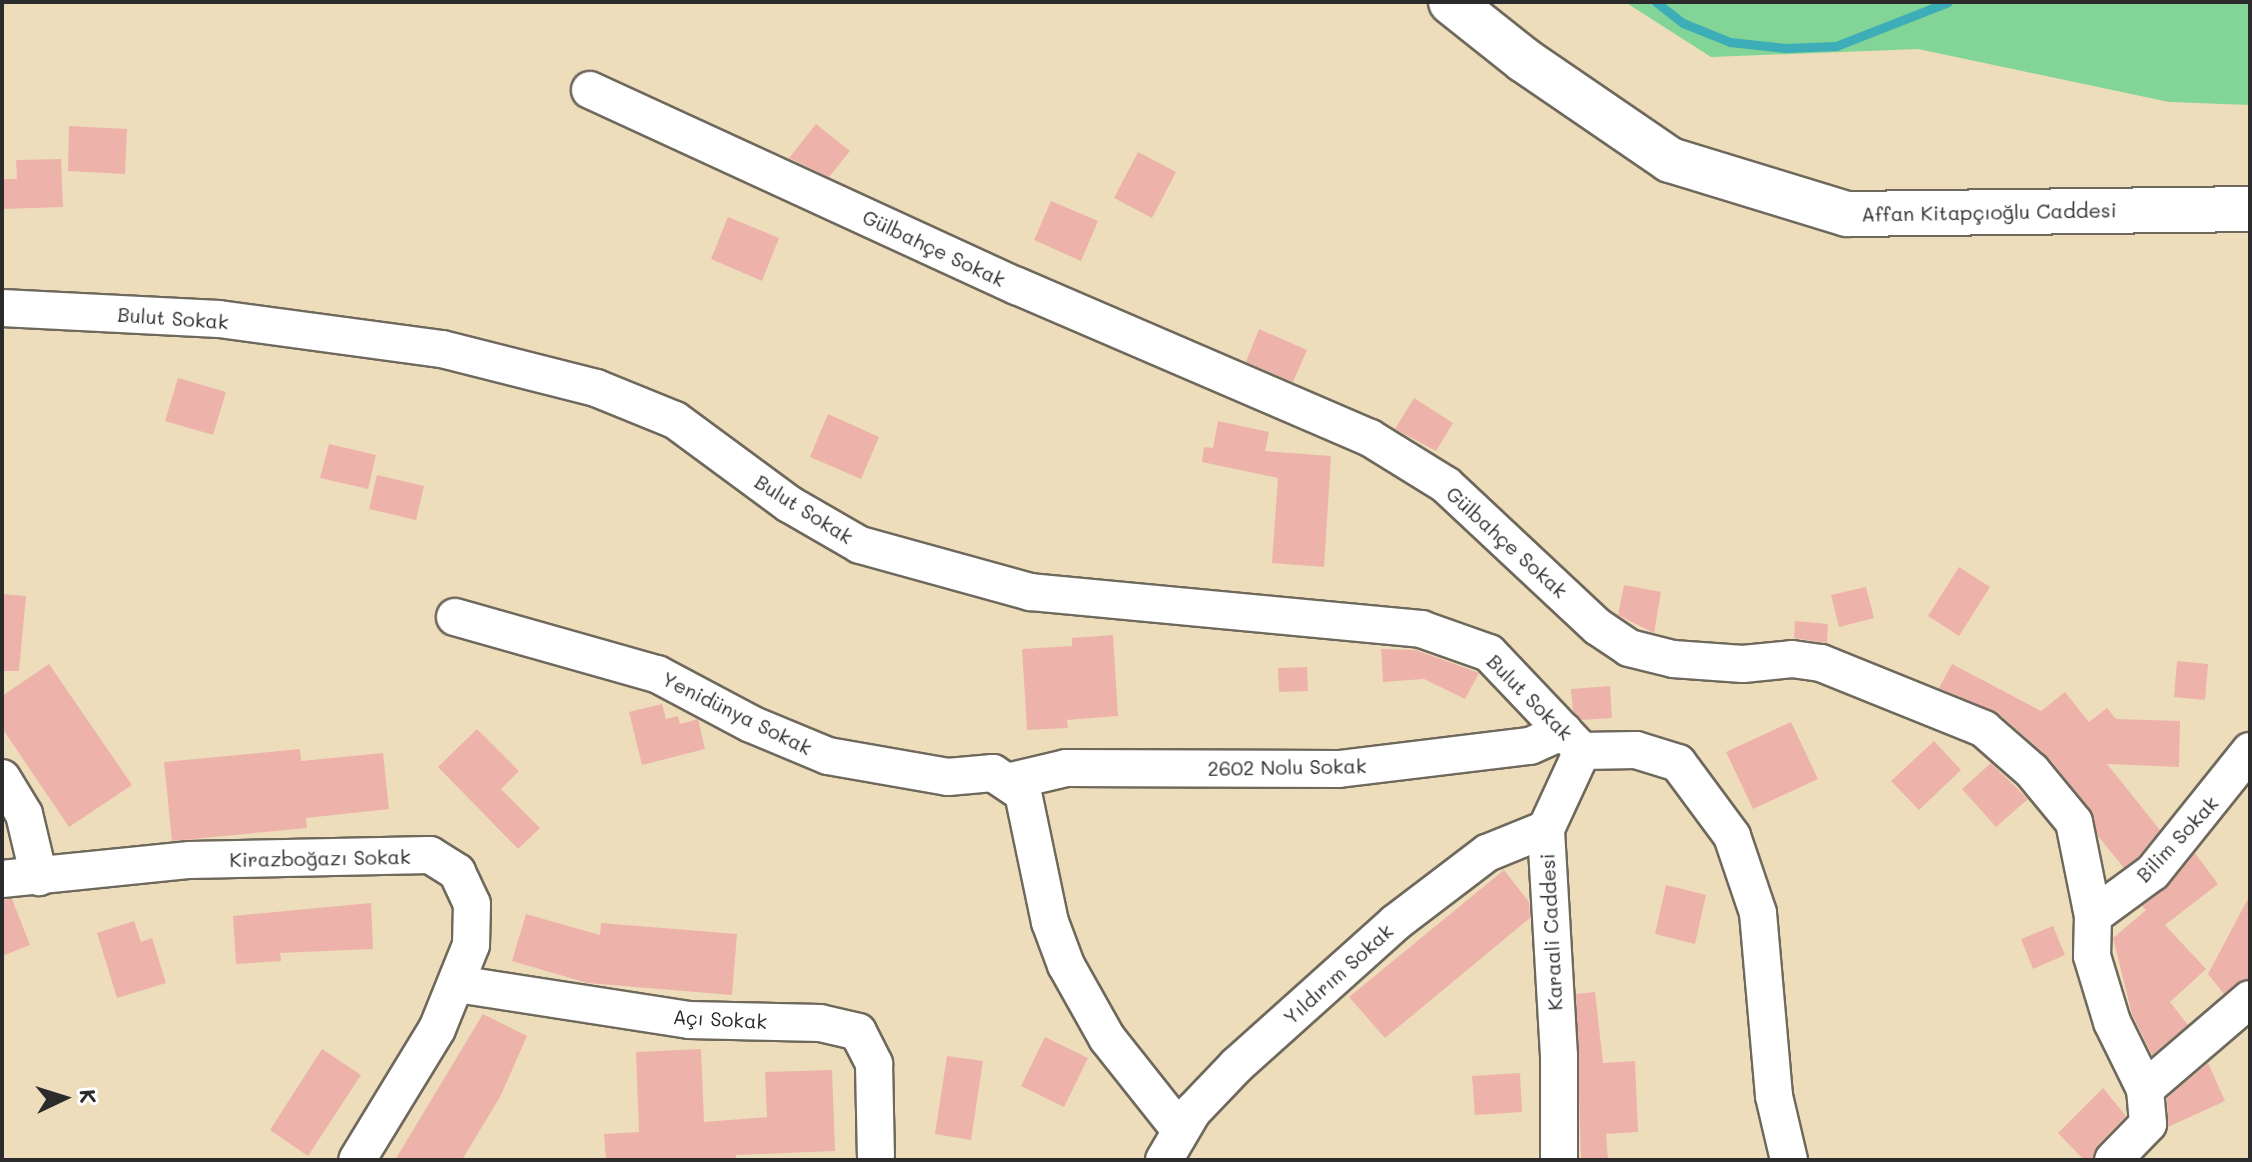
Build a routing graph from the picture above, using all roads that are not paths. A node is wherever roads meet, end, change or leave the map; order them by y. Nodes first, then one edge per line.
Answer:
1 (1451, 2) edge
2 (590, 90) dead end
3 (2250, 209) edge
4 (2, 308) edge
5 (455, 617) dead end
6 (1573, 741) junction
7 (2250, 751) edge
8 (2, 778) edge
9 (1007, 782) junction
10 (1546, 829) junction
11 (39, 877) junction
12 (2, 879) edge
13 (2093, 916) junction
14 (457, 984) junction
15 (2250, 999) edge
16 (2145, 1089) junction
17 (1172, 1145) edge
18 (875, 1159) edge
19 (357, 1160) edge
20 (1559, 1160) edge
21 (1789, 1160) edge
22 (2113, 1160) edge

1 - 3 street, Affan Kitapçıoğlu Caddesi
2 - 13 street, Gülbahçe Sokak
4 - 6 street, Bulut Sokak
5 - 9 street, Yenidünya Sokak
6 - 9 street, 2602 Nolu Sokak
6 - 10 street, Karaali Caddesi
6 - 21 street
7 - 13 street, Bilim Sokak
8 - 11 street
9 - 17 street
10 - 17 street, Yıldırım Sokak
10 - 20 street, Karaali Caddesi
11 - 12 street, Kirazboğazı Sokak
11 - 14 street, Kirazboğazı Sokak
13 - 16 street, Gülbahçe Sokak
14 - 18 street, Açı Sokak
14 - 19 street, Kirazboğazı Sokak
15 - 16 street
16 - 22 street, Gülbahçe Sokak

